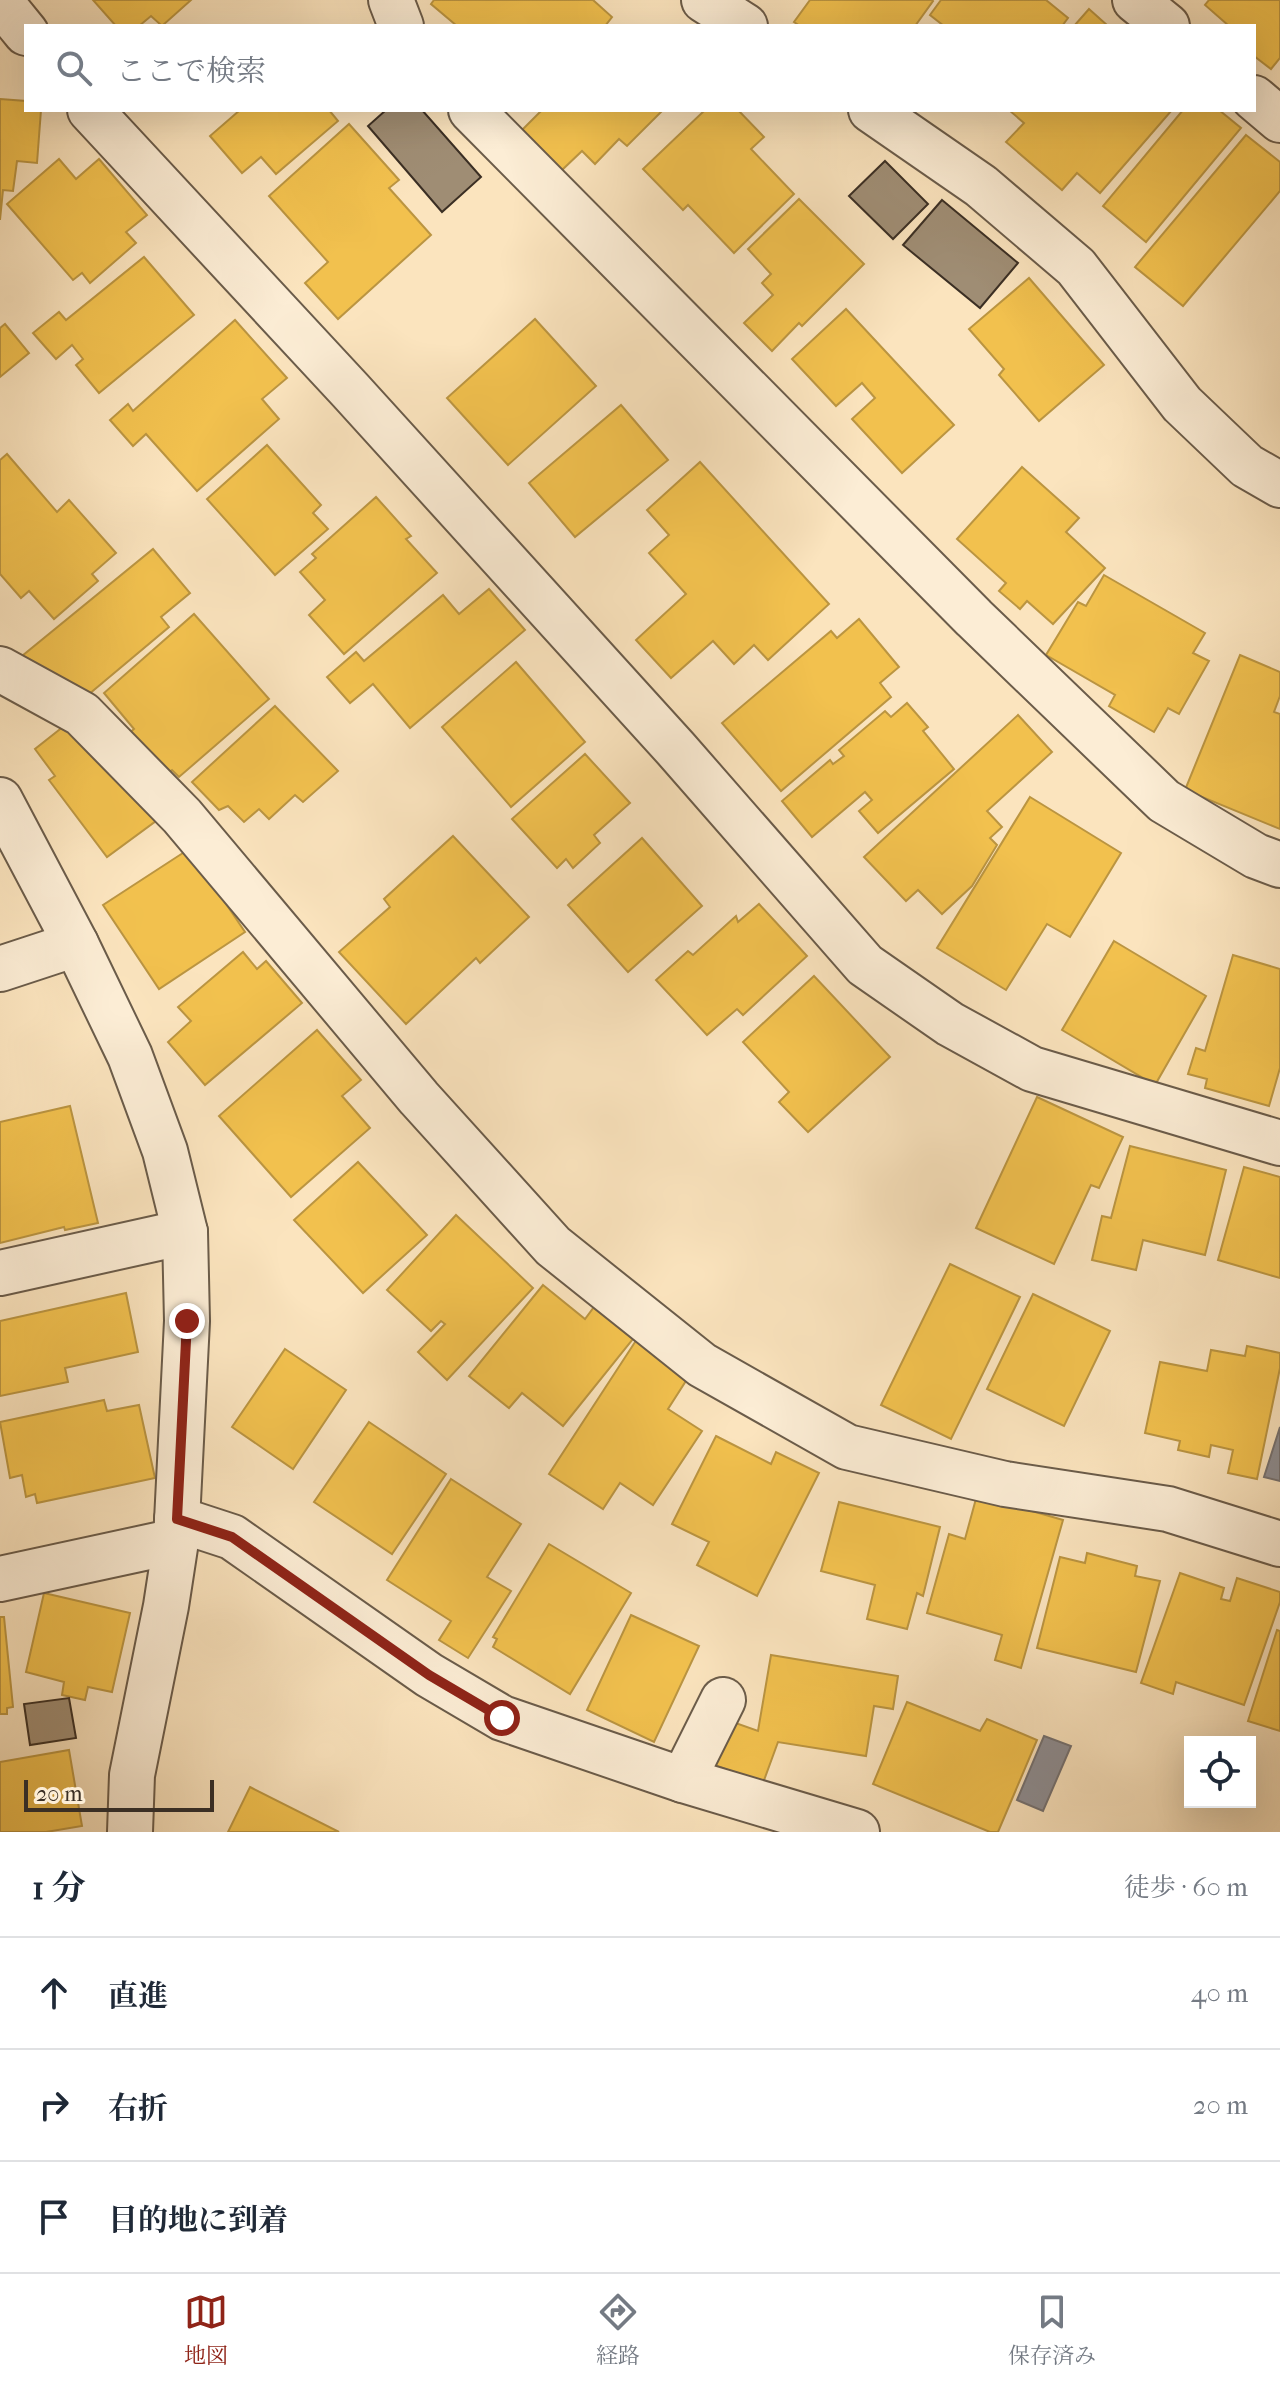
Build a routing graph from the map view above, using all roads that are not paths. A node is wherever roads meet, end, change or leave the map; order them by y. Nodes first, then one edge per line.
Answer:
1 (391, 0) edge
2 (704, 0) edge
3 (1135, 0) edge
4 (0, 1) edge
5 (400, 24) edge
6 (742, 24) edge
7 (1165, 24) edge
8 (24, 31) edge
9 (1256, 100) edge
10 (92, 112) edge
11 (473, 112) edge
12 (874, 112) edge
13 (1280, 120) edge
14 (1280, 485) edge
15 (0, 669) edge
16 (0, 800) edge
17 (1280, 865) edge
18 (76, 944) junction
19 (0, 969) edge
20 (1280, 1143) edge
21 (185, 1232) junction
22 (0, 1273) edge
23 (176, 1530) junction
24 (1280, 1544) edge
25 (0, 1579) edge
26 (723, 1700) dead end
27 (683, 1780) junction
28 (130, 1832) edge
29 (857, 1832) edge

1 - 5 street
2 - 6 street
3 - 7 street
4 - 8 street
9 - 13 street
10 - 20 street
11 - 17 street
12 - 14 street
15 - 24 street
16 - 18 street
18 - 19 street
18 - 21 street
21 - 22 street
21 - 23 street
23 - 25 street
23 - 27 street
23 - 28 street
26 - 27 street
27 - 29 street

